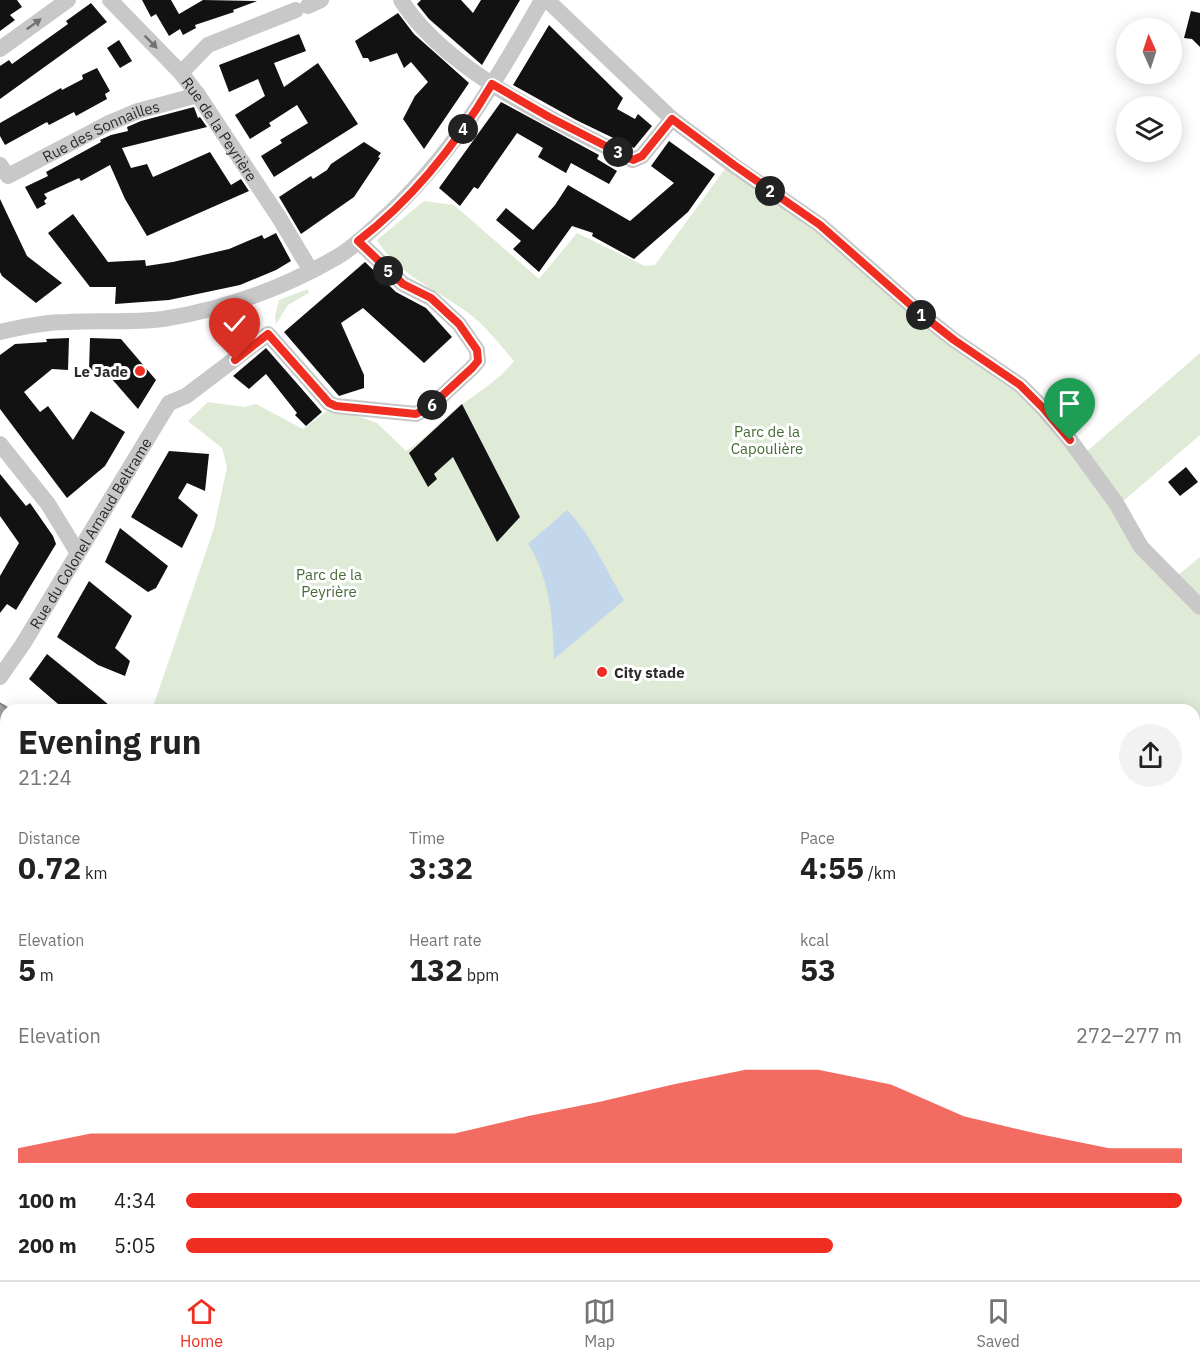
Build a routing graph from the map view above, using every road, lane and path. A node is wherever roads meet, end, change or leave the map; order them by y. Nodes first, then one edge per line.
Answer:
1 (68, 0) edge
2 (110, 0) edge
3 (401, 0) edge
4 (542, 0) edge
5 (547, 0) edge
6 (308, 6) edge
7 (0, 49) edge
8 (181, 73) junction
9 (492, 84) junction
10 (198, 95) junction
11 (672, 119) junction
12 (4, 171) edge
13 (358, 241) junction
14 (312, 271) junction
15 (0, 332) edge
16 (0, 444) edge
17 (78, 553) junction
18 (1200, 607) edge
19 (0, 677) edge

7 -> 1 street
2 -> 8 street, Rue de la Peyrière
3 - 9 street
4 - 9 street
5 - 11 street
6 - 8 street
8 - 10 street, Rue de la Peyrière
9 - 11 street
9 - 13 street
10 - 12 street, Rue des Sonnailles
10 - 14 street, Rue de la Peyrière
11 - 18 street
13 - 14 street
13 - 17 street, Rue du Colonel Arnaud Beltrame
14 - 15 street
16 - 17 street
17 - 19 street, Rue du Colonel Arnaud Beltrame

